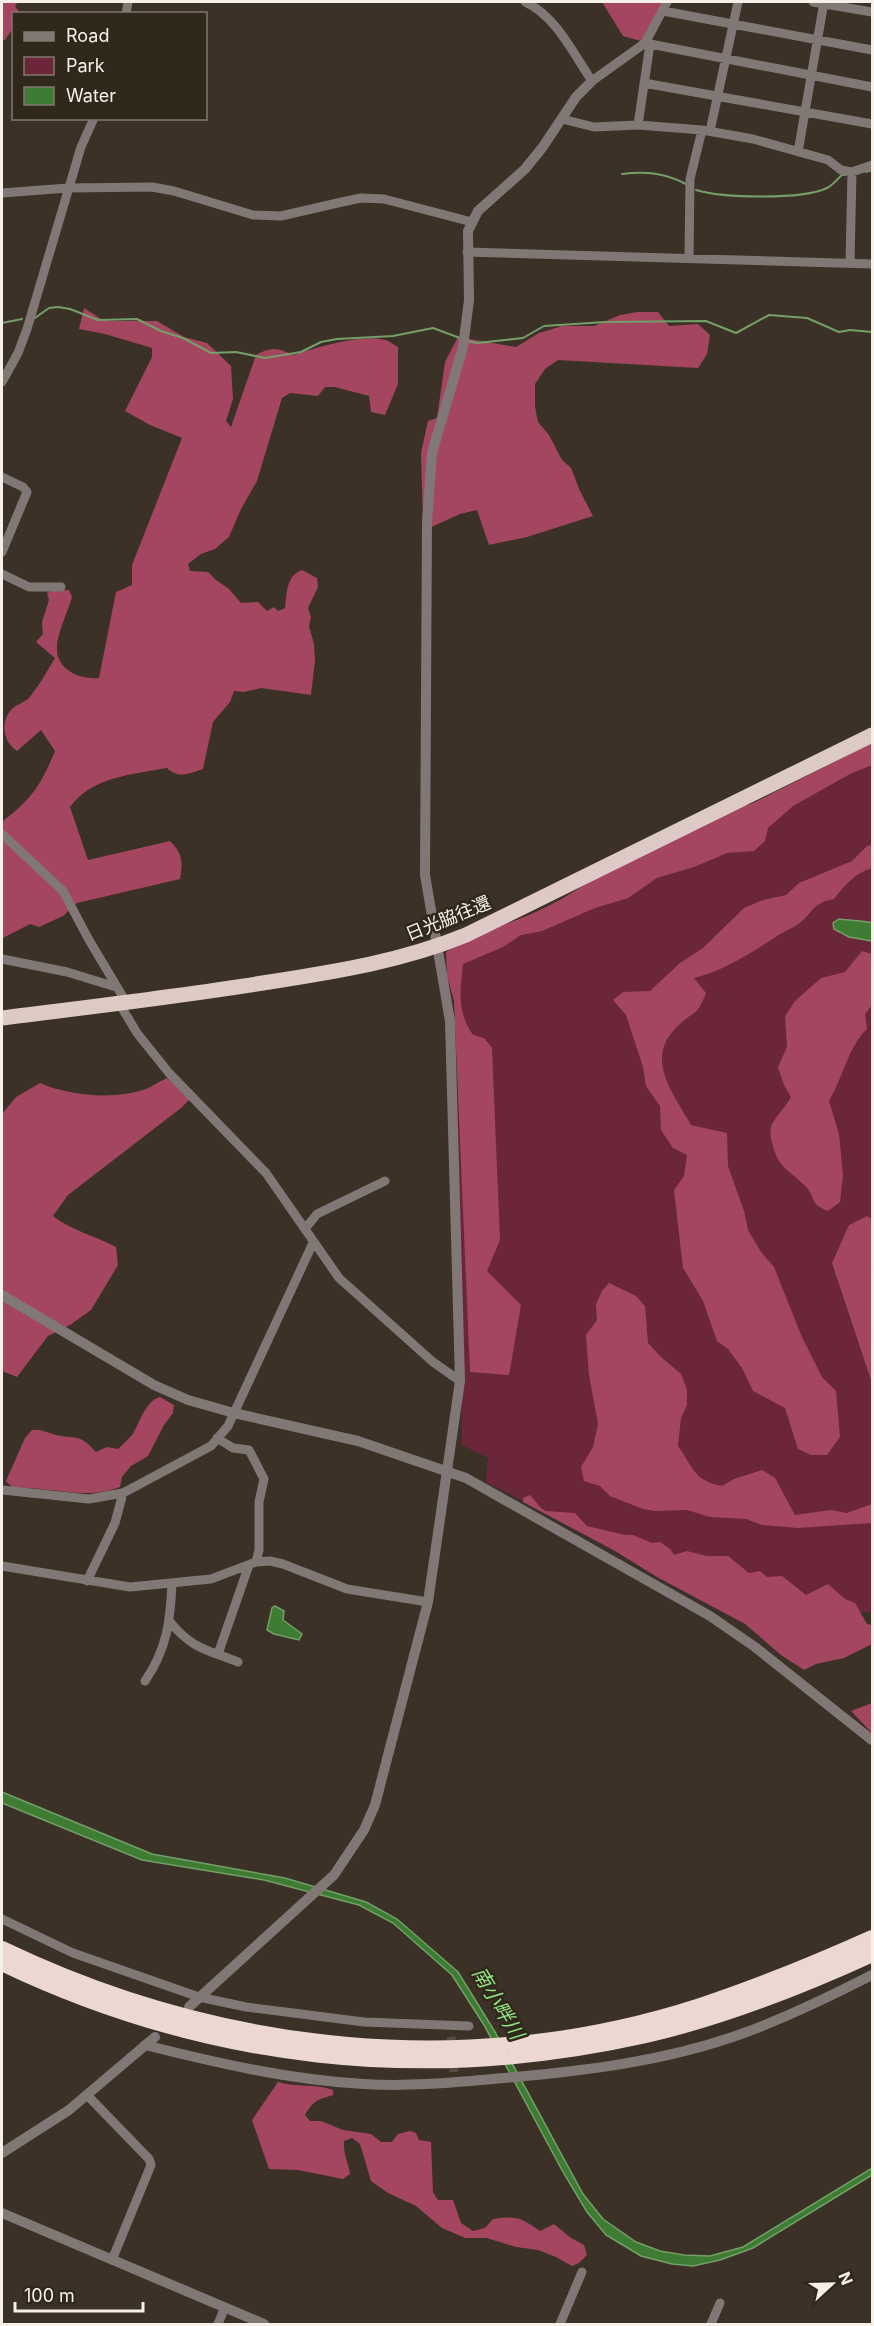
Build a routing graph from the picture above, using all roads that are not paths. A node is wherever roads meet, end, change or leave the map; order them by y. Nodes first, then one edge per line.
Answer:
1 (525, 2) edge
2 (667, 2) edge
3 (738, 2) edge
4 (820, 2) edge
5 (663, 11) junction
6 (873, 12) edge
7 (734, 24) junction
8 (816, 40) junction
9 (648, 44) junction
10 (873, 50) edge
11 (726, 59) junction
12 (810, 76) junction
13 (592, 81) junction
14 (644, 82) junction
15 (873, 87) edge
16 (718, 97) junction
17 (804, 112) junction
18 (562, 118) junction
19 (92, 120) edge
20 (873, 124) edge
21 (638, 125) junction
22 (706, 131) junction
23 (798, 152) junction
24 (873, 165) edge
25 (852, 172) junction
26 (68, 188) junction
27 (2, 193) edge
28 (472, 222) junction
29 (467, 252) junction
30 (689, 258) junction
31 (850, 263) junction
32 (873, 264) edge
33 (2, 382) edge
34 (2, 477) edge
35 (2, 552) edge
36 (2, 574) edge
37 (61, 587) dead end
38 (873, 735) edge
39 (2, 834) edge
40 (436, 947) junction
41 (2, 959) edge
42 (116, 987) junction
43 (123, 1003) junction
44 (2, 1018) edge
45 (385, 1181) dead end
46 (305, 1229) junction
47 (313, 1243) junction
48 (2, 1295) edge
49 (460, 1381) junction
50 (234, 1413) junction
51 (217, 1438) junction
52 (448, 1472) junction
53 (2, 1490) edge
54 (123, 1493) junction
55 (252, 1564) junction
56 (2, 1566) edge
57 (87, 1581) junction
58 (172, 1584) junction
59 (428, 1602) junction
60 (170, 1622) junction
61 (218, 1654) junction
62 (238, 1662) dead end
63 (145, 1681) dead end
64 (873, 1740) edge
65 (2, 1919) edge
66 (873, 1938) edge
67 (2, 1949) edge
68 (873, 1954) edge
69 (2, 1963) edge
70 (873, 1975) edge
71 (199, 1997) junction
72 (189, 2007) dead end
73 (451, 2025) junction
74 (470, 2026) dead end
75 (155, 2037) dead end
76 (451, 2037) tunnel mouth
77 (145, 2045) junction
78 (519, 2050) junction
79 (492, 2053) junction
80 (87, 2096) junction
81 (2, 2153) edge
82 (2, 2213) edge
83 (112, 2260) junction
84 (582, 2272) dead end
85 (720, 2303) dead end
86 (225, 2307) junction
87 (218, 2325) edge
88 (264, 2325) edge
89 (560, 2325) edge
90 (711, 2325) edge

1 - 13 street
2 - 5 street
3 - 7 street
4 - 6 street
4 - 8 street
5 - 7 street
5 - 9 street
7 - 8 street
7 - 11 street
8 - 10 street
8 - 12 street
9 - 11 street
9 - 13 street
9 - 14 street
11 - 12 street
11 - 16 street
12 - 15 street
12 - 17 street
13 - 18 street
14 - 16 street
14 - 21 street
16 - 17 street
16 - 22 street
17 - 20 street
17 - 23 street
18 - 21 street
18 - 28 street
19 - 26 street
21 - 22 street
22 - 23 street
22 - 30 street
23 - 25 street
24 - 25 street
25 - 31 street
26 - 27 street
26 - 28 street
26 - 33 street
28 - 29 street
29 - 30 street
29 - 40 street
30 - 31 street
31 - 32 street
34 - 35 street
36 - 37 street
38 - 40 highway, 日光脇往還
39 - 42 street
40 - 43 highway, 日光脇往還
40 - 49 street
41 - 42 street
42 - 43 street
43 - 44 highway, 日光脇往還
43 - 46 street
45 - 46 street
46 - 47 street
47 - 49 street
47 - 50 street
48 - 50 street
49 - 52 street
50 - 51 street
50 - 52 street
51 - 54 street
51 - 55 street
52 - 59 street
52 - 64 street
53 - 54 street
54 - 57 street
55 - 58 street
55 - 59 street
55 - 61 street
56 - 57 street
57 - 58 street
58 - 60 street
59 - 71 street
60 - 61 street
60 - 63 street
61 - 62 street
65 - 71 street
66 - 78 highway
67 - 79 highway
68 - 78 highway
69 - 79 highway
70 - 77 street
71 - 72 street
71 - 73 street
73 - 74 street
73 - 76 street
75 - 77 street
77 - 80 street
78 - 79 highway
80 - 81 street
80 - 83 street
82 - 83 street
83 - 86 street
84 - 89 street
85 - 90 street
86 - 87 street
86 - 88 street

